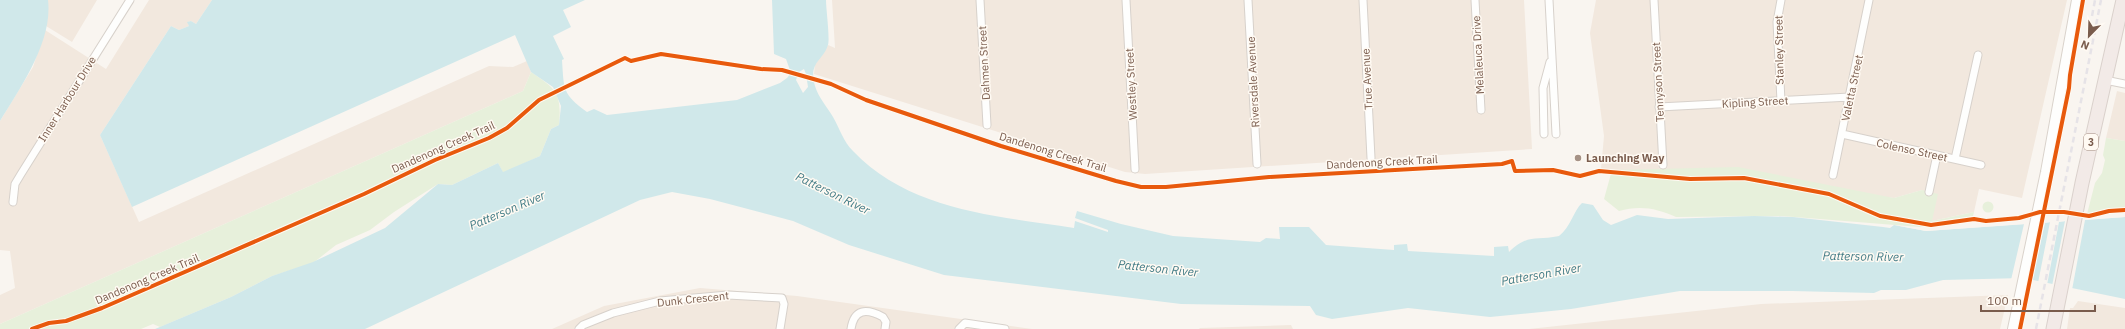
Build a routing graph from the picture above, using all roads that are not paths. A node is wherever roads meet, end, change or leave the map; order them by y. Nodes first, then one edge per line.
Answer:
1 (130, 0) edge
2 (980, 0) edge
3 (1126, 0) edge
4 (1248, 0) edge
5 (1363, 0) edge
6 (1475, 0) edge
7 (1549, 0) edge
8 (1654, 0) edge
9 (1781, 0) edge
10 (1870, 0) edge
11 (2077, 0) edge
12 (2123, 0) edge
13 (1552, 54) junction
14 (1978, 55) dead end
15 (2105, 80) junction
16 (2125, 84) edge
17 (1850, 97) junction
18 (1781, 101) junction
19 (1659, 107) junction
20 (1481, 110) dead end
21 (987, 125) dead end
22 (1544, 134) dead end
23 (1556, 134) dead end
24 (1842, 134) junction
25 (1937, 155) junction
26 (1371, 158) dead end
27 (1955, 159) junction
28 (1257, 164) dead end
29 (1663, 165) dead end
30 (1982, 165) dead end
31 (1135, 168) dead end
32 (1833, 175) dead end
33 (1929, 192) dead end
34 (12, 202) dead end
35 (579, 329) edge
36 (780, 329) edge
37 (851, 329) edge
38 (885, 329) edge
39 (959, 329) edge
40 (1005, 329) edge
41 (2013, 329) edge
42 (2054, 329) edge

1 - 34 street, Inner Harbour Drive
2 - 21 street, Dahmen Street
3 - 31 street, Westley Street
4 - 28 street, Riversdale Avenue
5 - 26 street, True Avenue
6 - 20 street, Melaleuca Drive
7 - 13 street
8 - 19 street, Tennyson Street
9 - 18 street, Stanley Street
10 - 17 street, Valetta Street
11 - 41 street
12 - 15 highway, 3
13 - 22 street
13 - 23 street
14 - 27 street
15 - 16 street
15 - 42 highway, 3
17 - 18 street, Kipling Street
17 - 24 street, Valetta Street
18 - 19 street, Kipling Street
19 - 29 street, Tennyson Street
24 - 25 street, Colenso Street
24 - 32 street, Valetta Street
25 - 27 street, Colenso Street
25 - 33 street
27 - 30 street, Colenso Street
35 - 36 street, Dunk Crescent
37 - 38 street
39 - 40 street

